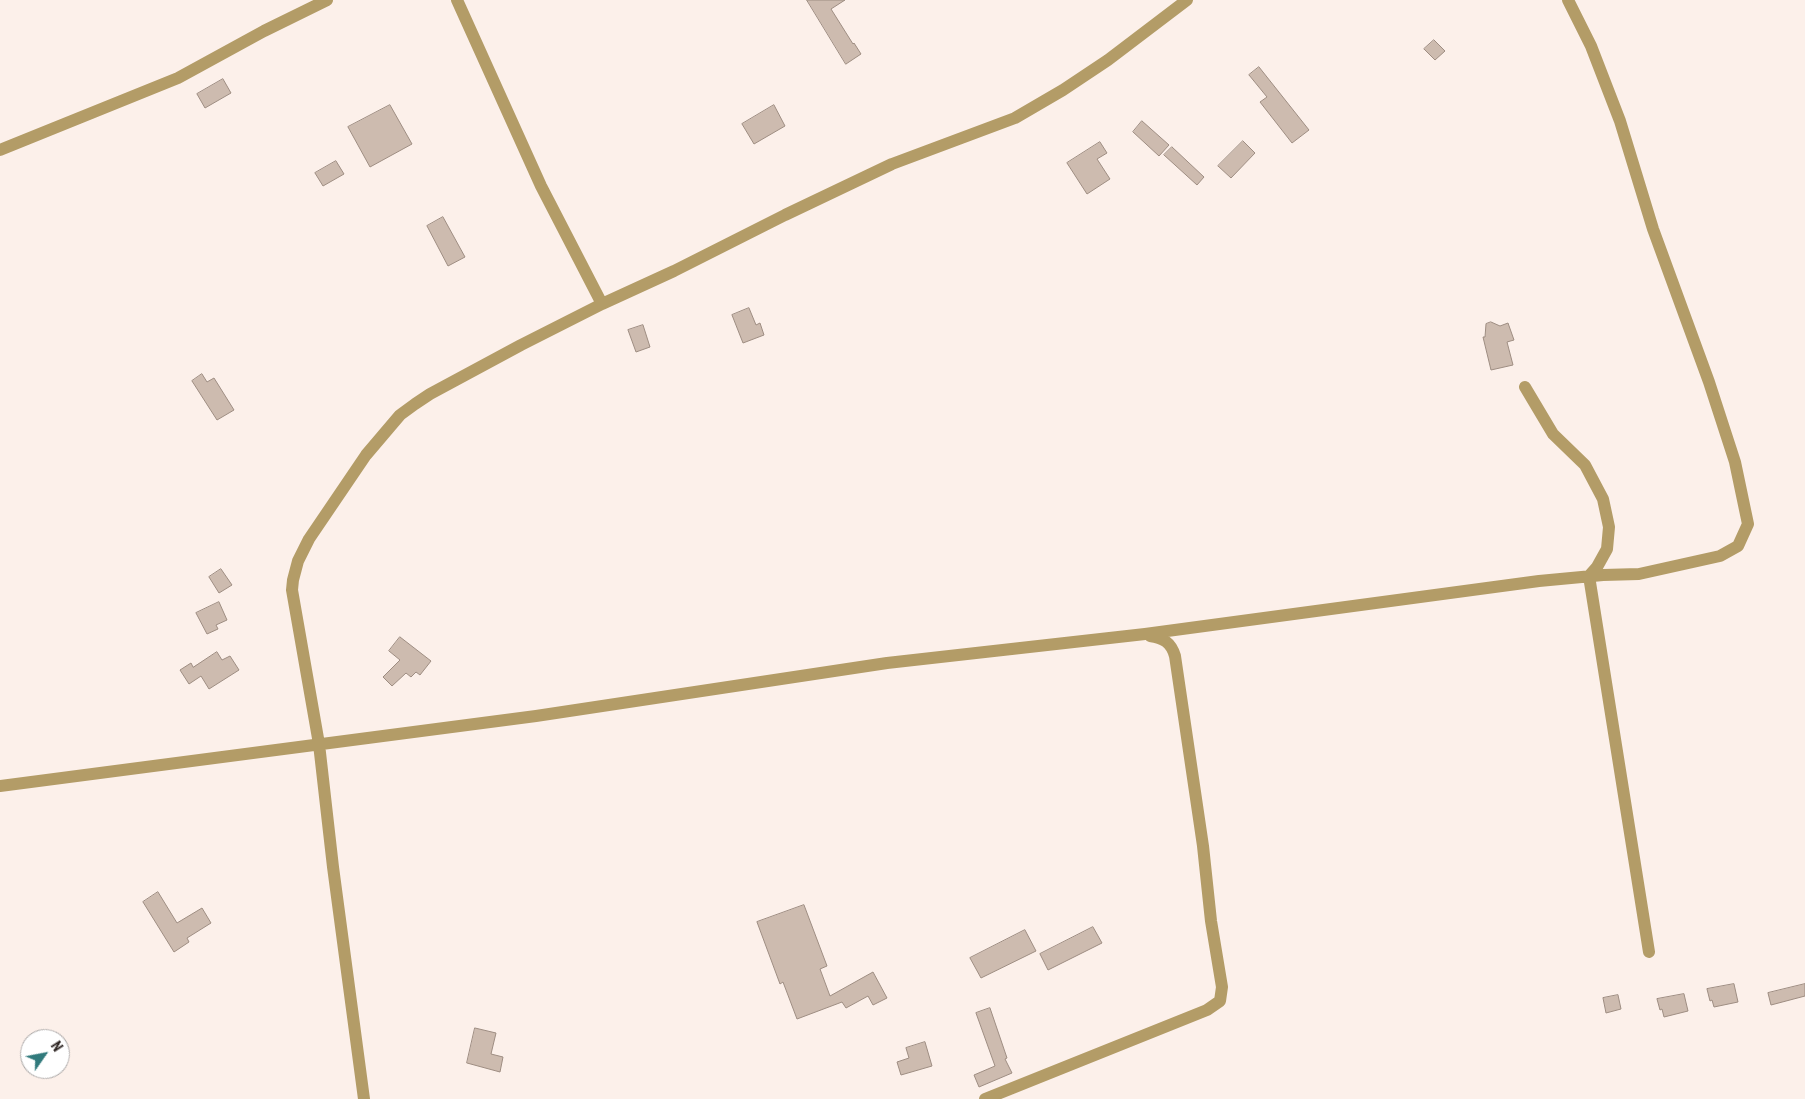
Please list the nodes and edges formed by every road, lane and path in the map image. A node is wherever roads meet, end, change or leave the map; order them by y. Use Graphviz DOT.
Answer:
graph roads {
  1 [pos="327,0"];
  2 [pos="457,0"];
  3 [pos="1187,0"];
  4 [pos="1568,0"];
  5 [pos="0,150"];
  6 [pos="602,304"];
  7 [pos="1525,386"];
  8 [pos="1588,576"];
  9 [pos="1145,634"];
  10 [pos="319,744"];
  11 [pos="0,786"];
  12 [pos="1649,952"];
  13 [pos="364,1099"];
  14 [pos="985,1099"];
  1 -- 5 [label="street"];
  2 -- 6 [label="street"];
  3 -- 6 [label="street"];
  4 -- 8 [label="street"];
  6 -- 10 [label="street"];
  7 -- 8 [label="street"];
  8 -- 9 [label="street"];
  8 -- 12 [label="street"];
  9 -- 10 [label="street"];
  9 -- 14 [label="street"];
  10 -- 11 [label="street"];
  10 -- 13 [label="street"];
}
